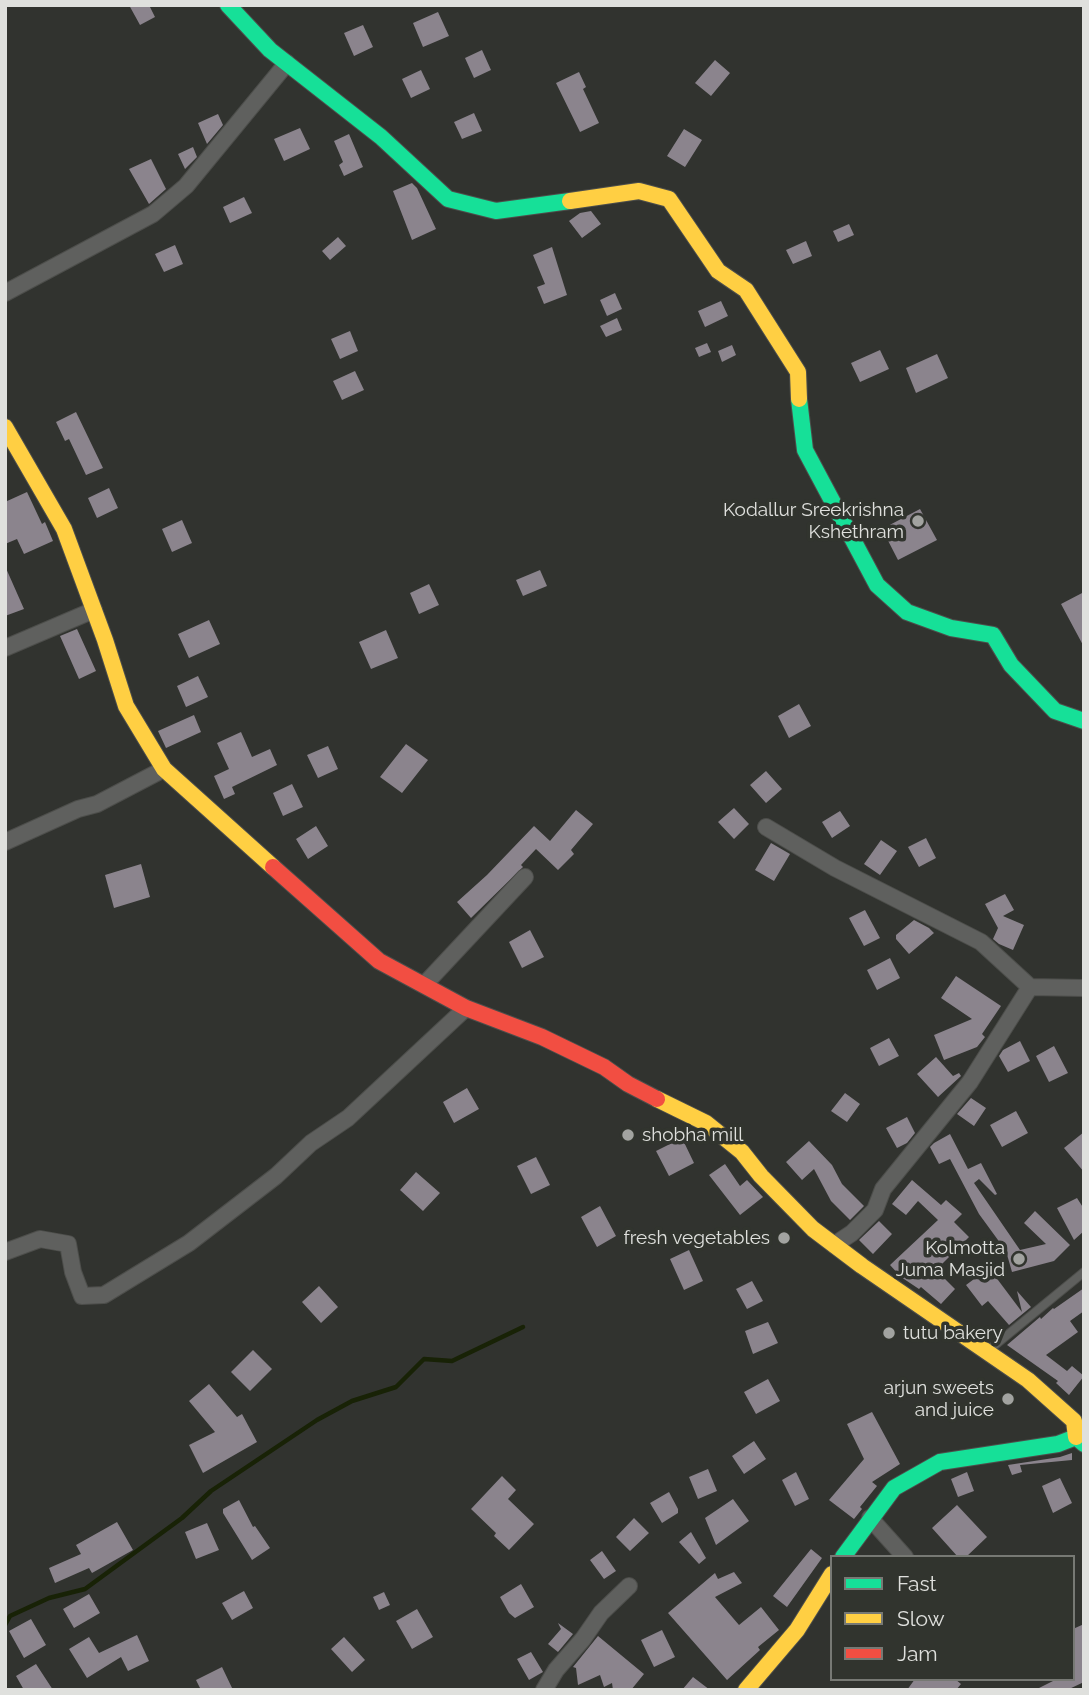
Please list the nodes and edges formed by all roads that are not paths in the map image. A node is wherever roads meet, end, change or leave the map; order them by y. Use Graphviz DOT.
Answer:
graph roads {
  1 [pos="228,5"];
  2 [pos="287,64"];
  3 [pos="5,293"];
  4 [pos="7,436"];
  5 [pos="94,610"];
  6 [pos="5,648"];
  7 [pos="1084,721"];
  8 [pos="164,769"];
  9 [pos="766,827"];
  10 [pos="5,842"];
  11 [pos="525,877"];
  12 [pos="424,985"];
  13 [pos="1030,986"];
  14 [pos="1084,988"];
  15 [pos="466,1008"];
  16 [pos="834,1245"];
  17 [pos="5,1252"];
  18 [pos="1084,1272"];
  19 [pos="987,1352"];
  20 [pos="1081,1437"];
  21 [pos="870,1518"];
  22 [pos="844,1555"];
  23 [pos="903,1555"];
  24 [pos="830,1577"];
  25 [pos="629,1586"];
  26 [pos="544,1690"];
  27 [pos="746,1690"];
  1 -- 2 [label="main road"];
  2 -- 3 [label="street"];
  2 -- 7 [label="main road"];
  4 -- 5 [label="main road"];
  5 -- 6 [label="street"];
  5 -- 8 [label="main road"];
  8 -- 10 [label="street"];
  8 -- 12 [label="main road"];
  9 -- 13 [label="street"];
  11 -- 12 [label="street"];
  12 -- 15 [label="main road"];
  13 -- 14 [label="street"];
  13 -- 16 [label="street"];
  15 -- 16 [label="main road"];
  15 -- 17 [label="street"];
  16 -- 19 [label="main road"];
  18 -- 19 [label="lane"];
  19 -- 20 [label="main road"];
  20 -- 21 [label="main road"];
  21 -- 22 [label="main road"];
  21 -- 23 [label="street"];
  24 -- 27 [label="main road"];
  25 -- 26 [label="street"];
}
